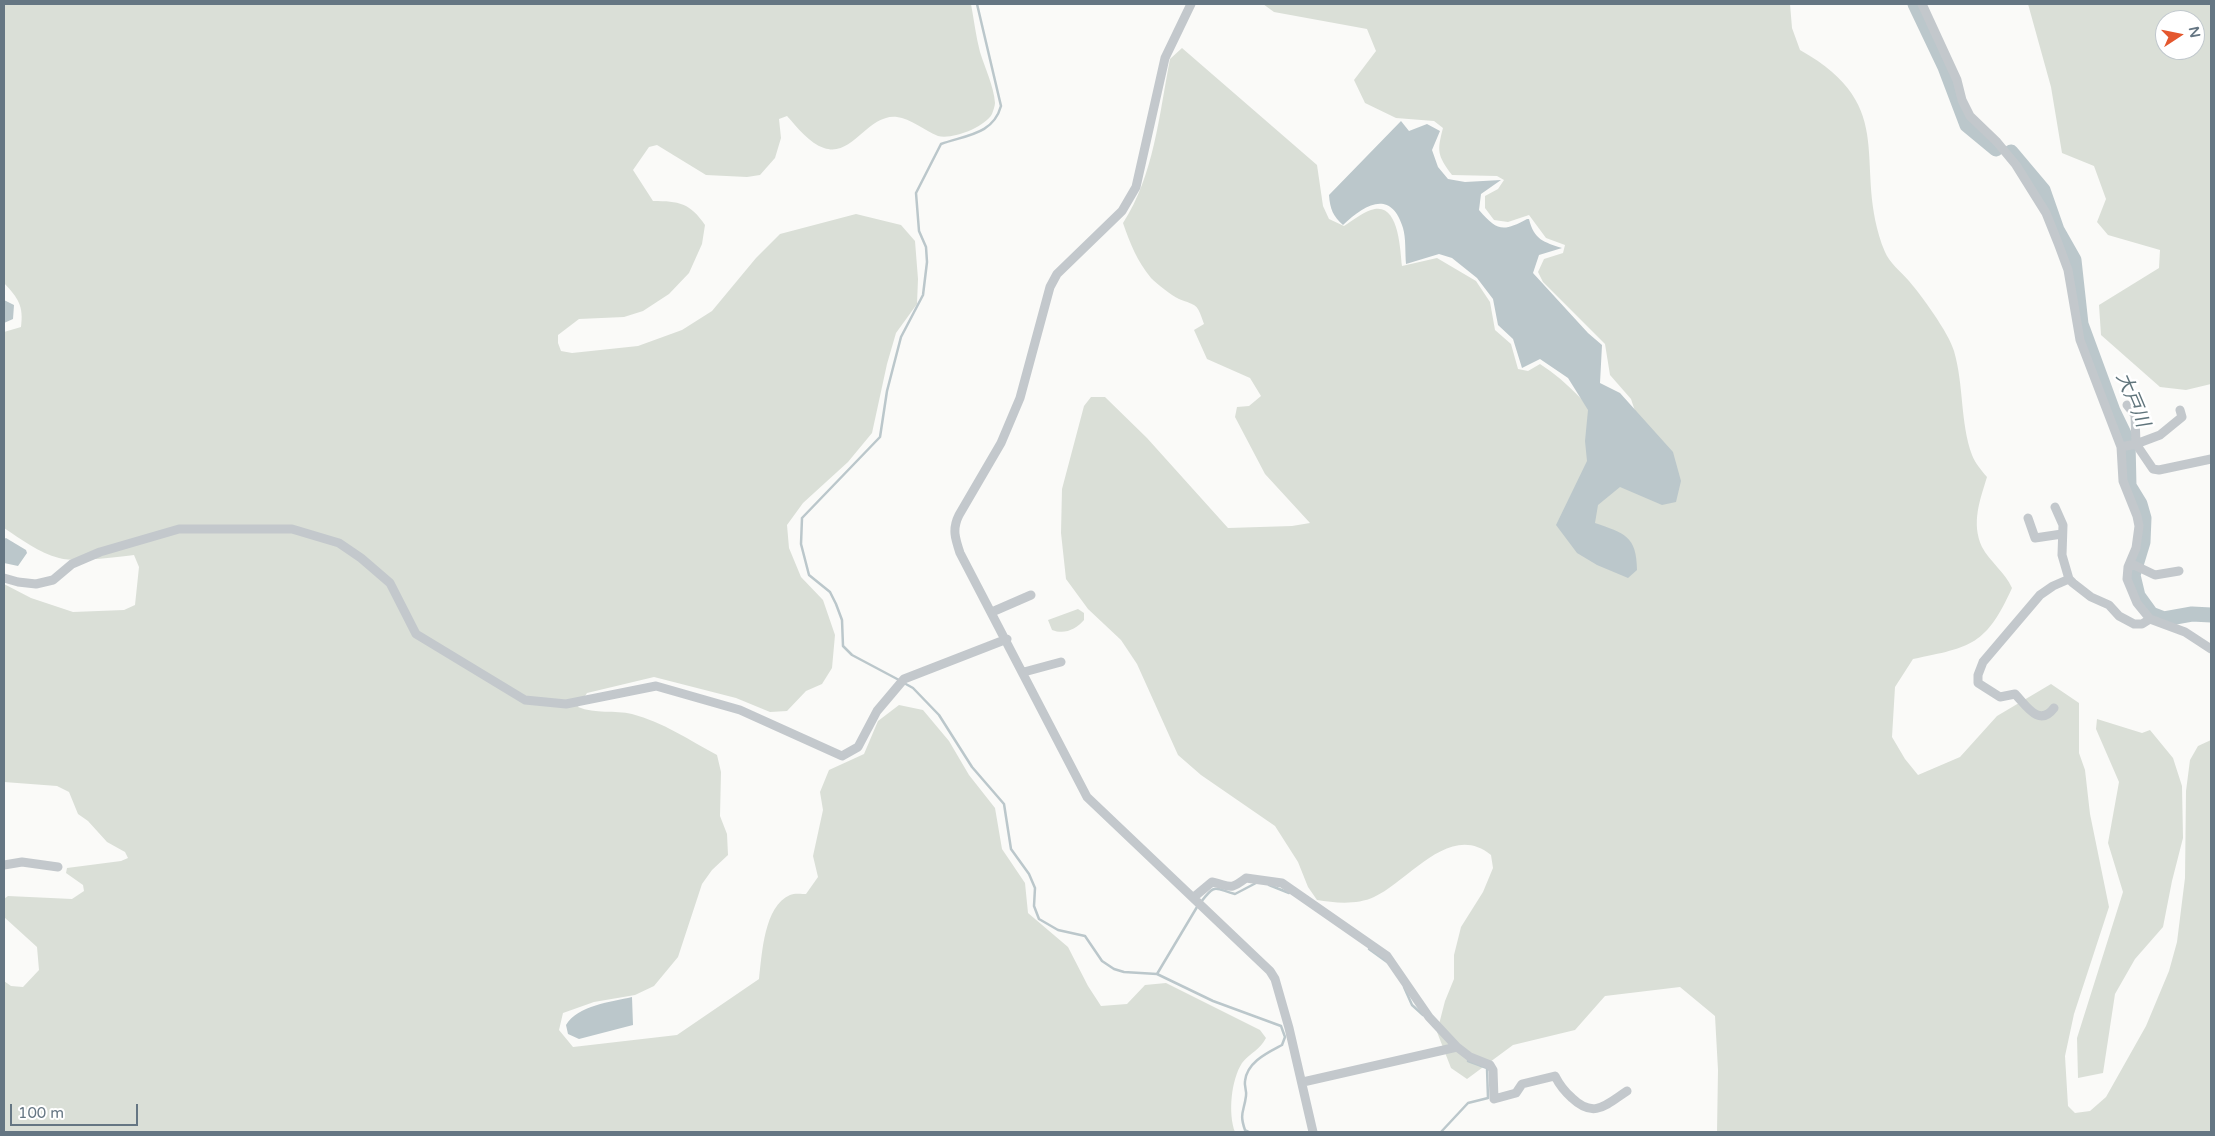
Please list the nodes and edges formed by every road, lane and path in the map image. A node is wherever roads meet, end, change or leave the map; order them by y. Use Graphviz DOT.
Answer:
graph roads {
  1 [pos="1190,4"];
  2 [pos="1922,4"];
  3 [pos="2127,405"];
  4 [pos="2180,410"];
  5 [pos="2129,445"];
  6 [pos="2211,459"];
  7 [pos="2055,506"];
  8 [pos="2028,518"];
  9 [pos="2062,534"];
  10 [pos="2133,566"];
  11 [pos="2179,570"];
  12 [pos="4,578"];
  13 [pos="2070,579"];
  14 [pos="1031,595"];
  15 [pos="992,612"];
  16 [pos="2150,619"];
  17 [pos="1007,639"];
  18 [pos="2211,649"];
  19 [pos="1061,662"];
  20 [pos="1024,672"];
  21 [pos="2054,708"];
  22 [pos="4,865"];
  23 [pos="58,867"];
  24 [pos="1194,897"];
  25 [pos="1457,1047"];
  26 [pos="1302,1082"];
  27 [pos="1627,1091"];
  28 [pos="1313,1132"];
  1 -- 15 [label="street"];
  2 -- 5 [label="street"];
  3 -- 5 [label="street"];
  4 -- 5 [label="street"];
  5 -- 6 [label="street"];
  5 -- 10 [label="street"];
  7 -- 9 [label="street"];
  8 -- 9 [label="street"];
  9 -- 13 [label="street"];
  10 -- 11 [label="street"];
  10 -- 16 [label="street"];
  12 -- 17 [label="street"];
  13 -- 16 [label="street"];
  13 -- 21 [label="street"];
  14 -- 15 [label="street"];
  15 -- 17 [label="street"];
  16 -- 18 [label="street"];
  17 -- 20 [label="street"];
  19 -- 20 [label="street"];
  20 -- 24 [label="street"];
  22 -- 23 [label="street"];
  24 -- 25 [label="street"];
  24 -- 26 [label="street"];
  25 -- 26 [label="street"];
  25 -- 27 [label="street"];
  26 -- 28 [label="street"];
}
